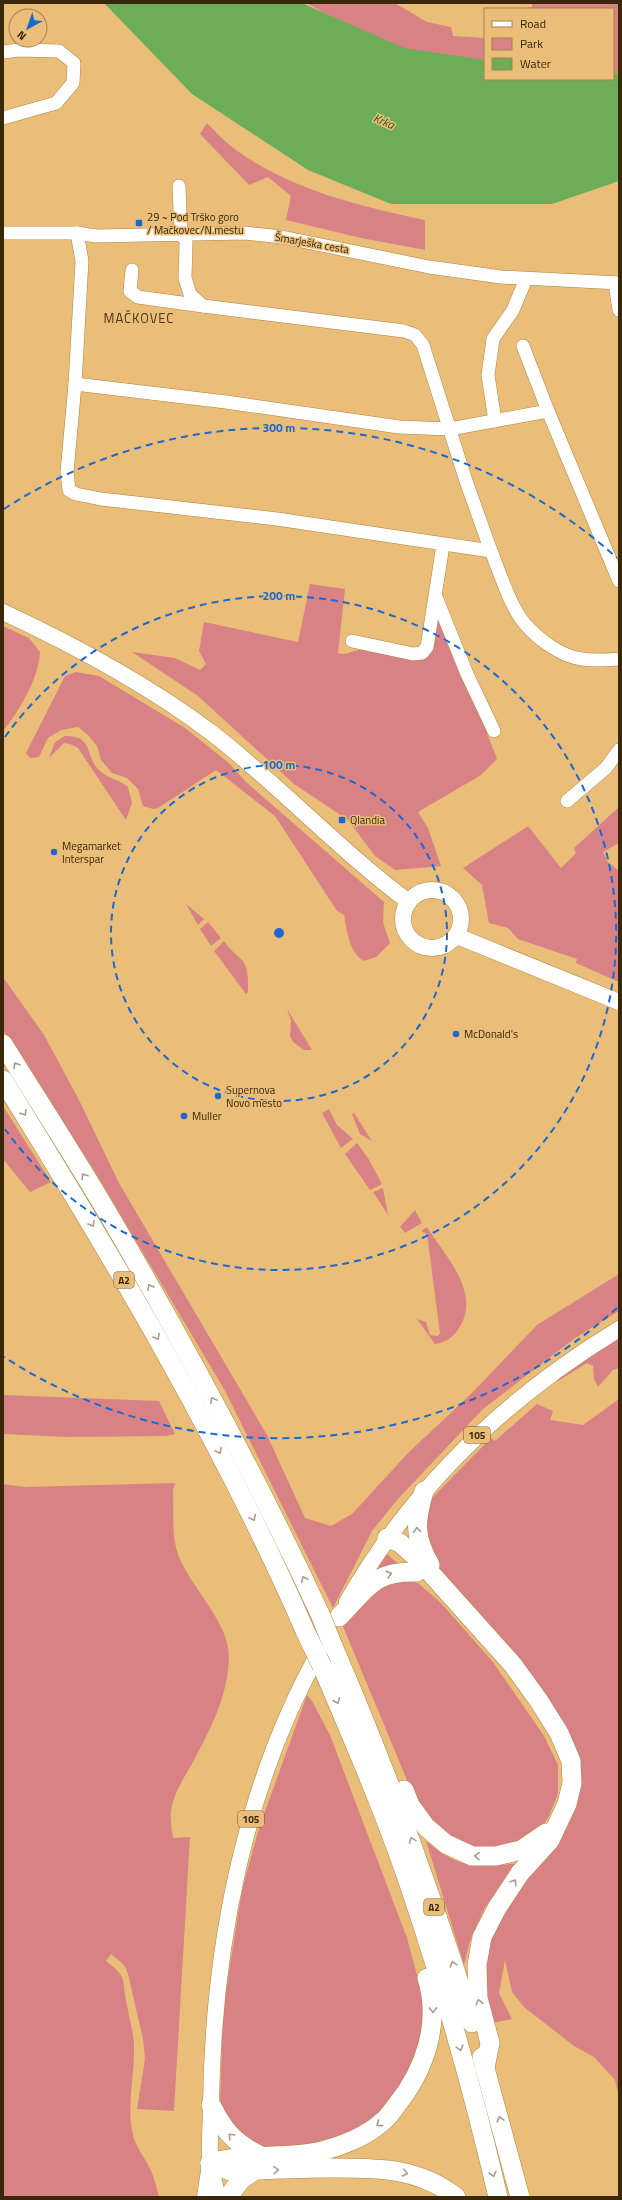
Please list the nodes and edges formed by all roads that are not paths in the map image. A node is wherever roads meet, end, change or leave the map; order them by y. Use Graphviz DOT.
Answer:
graph roads {
  1 [pos="3,52"];
  2 [pos="3,118"];
  3 [pos="179,186"];
  4 [pos="3,233"];
  5 [pos="77,233"];
  6 [pos="184,240"];
  7 [pos="132,270"];
  8 [pos="526,279"];
  9 [pos="617,283"];
  10 [pos="203,306"];
  11 [pos="619,310"];
  12 [pos="523,346"];
  13 [pos="75,384"];
  14 [pos="548,411"];
  15 [pos="495,421"];
  16 [pos="450,429"];
  17 [pos="443,545"];
  18 [pos="491,551"];
  19 [pos="619,581"];
  20 [pos="436,597"];
  21 [pos="3,612"];
  22 [pos="352,641"];
  23 [pos="619,658"];
  24 [pos="494,731"];
  25 [pos="619,750"];
  26 [pos="567,801"];
  27 [pos="409,902"];
  28 [pos="457,936"];
  29 [pos="619,1002"];
  30 [pos="3,1044"];
  31 [pos="3,1080"];
  32 [pos="619,1329"];
  33 [pos="424,1492"];
  34 [pos="387,1538"];
  35 [pos="417,1572"];
  36 [pos="441,1584"];
  37 [pos="339,1617"];
  38 [pos="377,1748"];
  39 [pos="559,1818"];
  40 [pos="416,1904"];
  41 [pos="485,2068"];
  42 [pos="211,2105"];
  43 [pos="210,2163"];
  44 [pos="258,2163"];
  45 [pos="205,2197"];
  46 [pos="217,2197"];
  47 [pos="228,2197"];
  48 [pos="456,2197"];
  49 [pos="498,2197"];
  50 [pos="520,2197"];
  1 -- 2 [label="street"];
  3 -- 6 [label="street"];
  4 -- 5 [label="street, Šmarješka cesta"];
  5 -- 6 [label="street, Šmarješka cesta"];
  5 -- 13 [label="street"];
  6 -- 8 [label="street, Šmarješka cesta"];
  6 -- 10 [label="street"];
  7 -- 10 [label="street"];
  8 -- 9 [label="street, Šmarješka cesta"];
  8 -- 15 [label="street"];
  9 -- 11 [label="street"];
  10 -- 16 [label="street"];
  12 -- 14 [label="street"];
  13 -- 16 [label="street"];
  13 -- 17 [label="street"];
  14 -- 15 [label="street"];
  14 -- 19 [label="street"];
  15 -- 16 [label="street"];
  16 -- 18 [label="street"];
  17 -- 18 [label="street"];
  17 -- 20 [label="street"];
  18 -- 23 [label="street"];
  20 -- 22 [label="street"];
  20 -- 24 [label="street"];
  21 -- 27 [label="main road"];
  25 -- 26 [label="street"];
  27 -- 28 [label="main road"];
  27 -- 28 [label="main road"];
  28 -- 29 [label="main road"];
  38 -- 30 [label="highway, A2, one-way, bridge"];
  31 -- 40 [label="highway, A2, one-way, bridge"];
  32 -- 33 [label="main road, 105"];
  33 -- 34 [label="main road, 105"];
  36 -- 33 [label="highway, one-way"];
  34 -- 35 [label="highway"];
  34 -- 36 [label="highway"];
  34 -- 37 [label="main road, 105"];
  35 -- 36 [label="highway"];
  37 -- 35 [label="highway, one-way"];
  36 -- 39 [label="highway"];
  37 -- 42 [label="main road, 105"];
  39 -- 38 [label="highway, one-way"];
  41 -- 38 [label="highway, A2, one-way"];
  41 -- 39 [label="highway, one-way"];
  40 -- 44 [label="highway, one-way"];
  40 -- 49 [label="highway, A2, one-way"];
  50 -- 41 [label="highway, A2, one-way"];
  42 -- 43 [label="main road, 105"];
  44 -- 42 [label="highway, one-way"];
  43 -- 44 [label="highway"];
  43 -- 45 [label="main road"];
  43 -- 46 [label="main road"];
  44 -- 47 [label="highway"];
  44 -- 48 [label="highway, one-way"];
}
